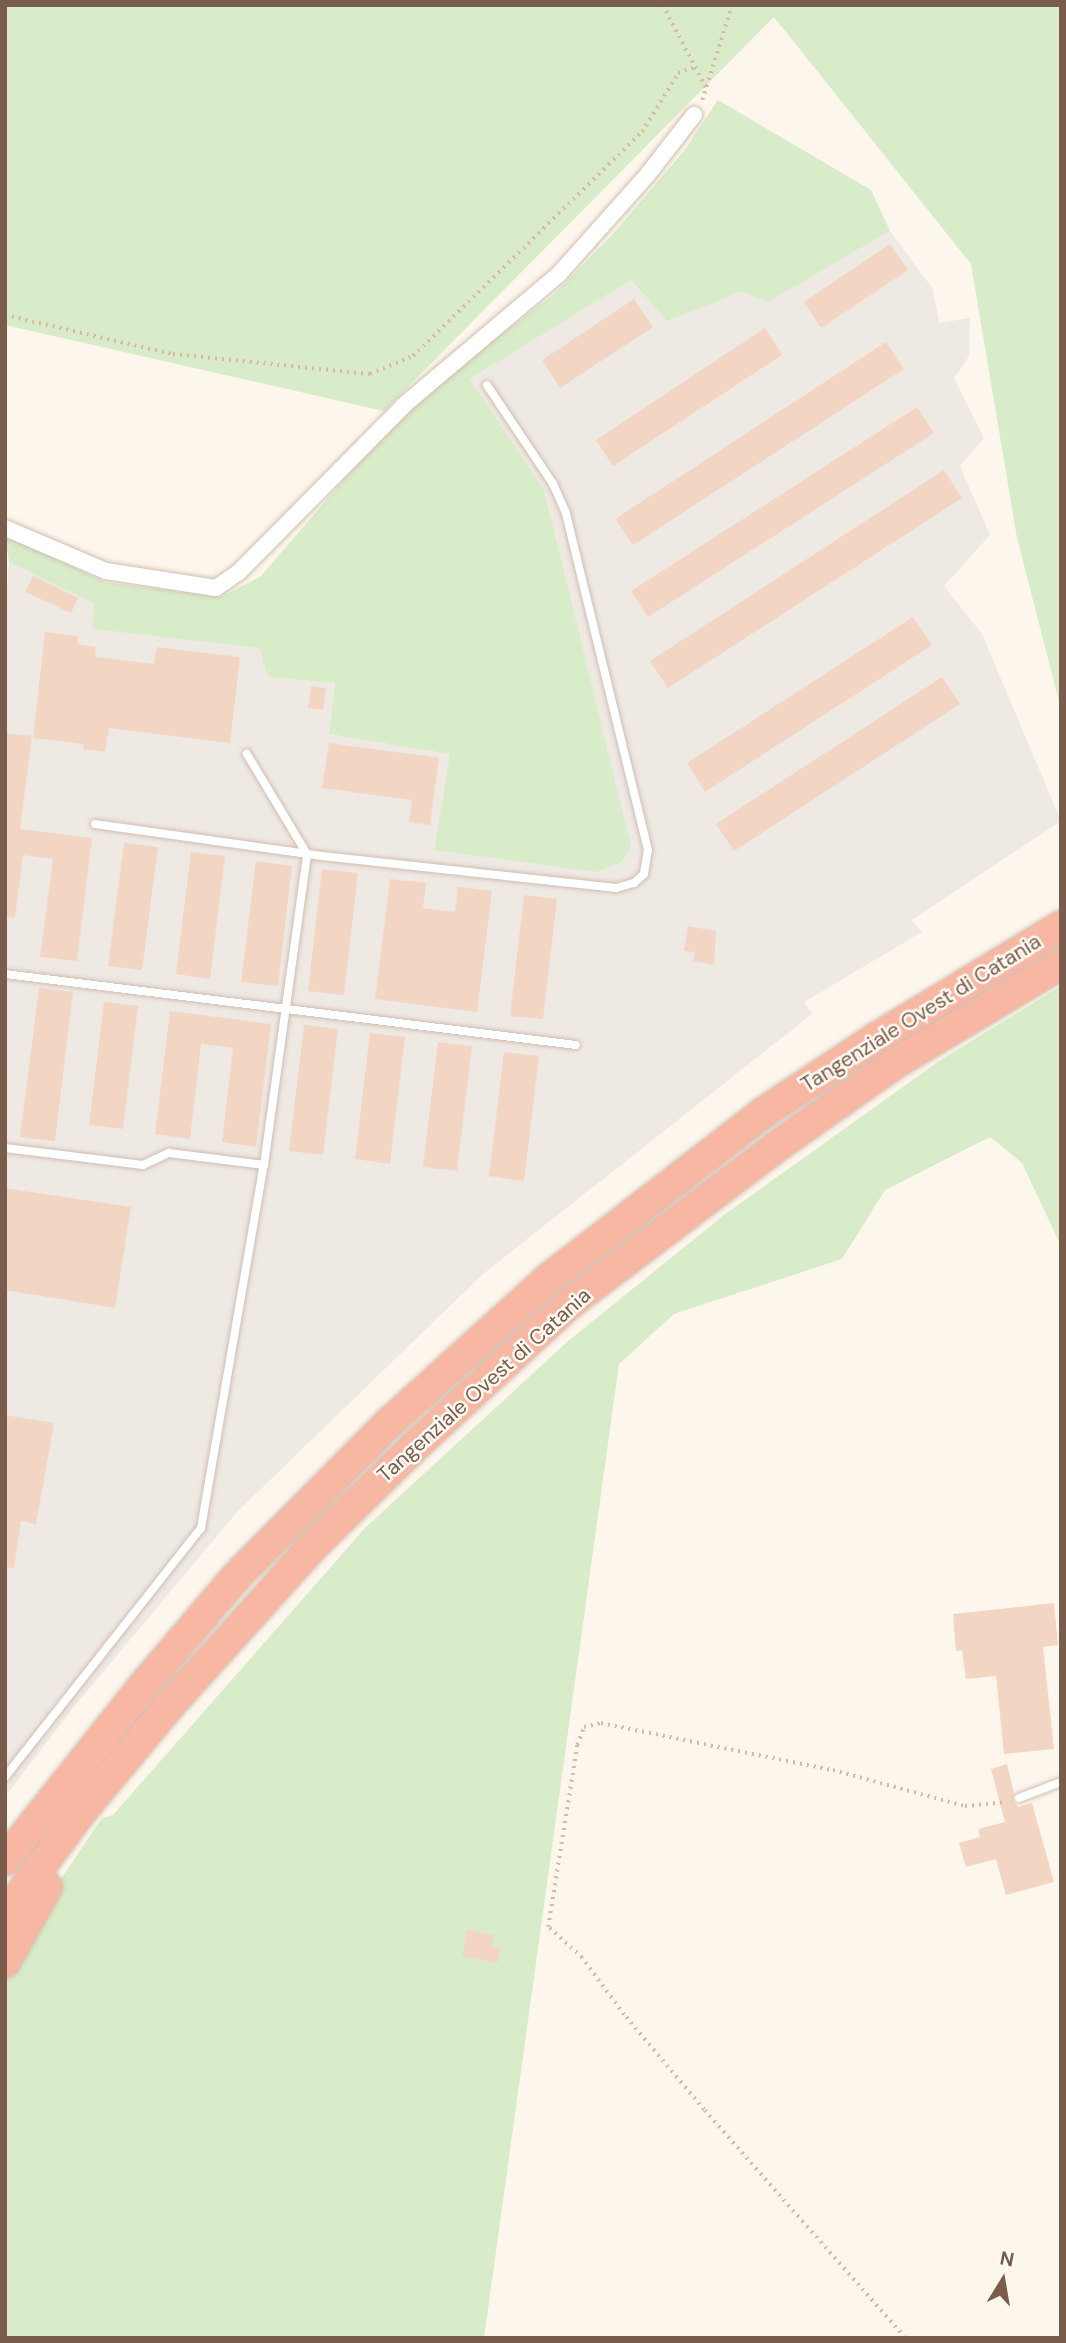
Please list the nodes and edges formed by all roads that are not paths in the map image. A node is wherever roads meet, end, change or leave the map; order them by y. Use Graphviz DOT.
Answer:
graph roads {
  1 [pos="694,115"];
  2 [pos="487,385"];
  3 [pos="5,528"];
  4 [pos="247,754"];
  5 [pos="96,824"];
  6 [pos="307,854"];
  7 [pos="1061,926"];
  8 [pos="1061,964"];
  9 [pos="5,974"];
  10 [pos="286,1008"];
  11 [pos="576,1045"];
  12 [pos="5,1148"];
  13 [pos="264,1165"];
  14 [pos="291,1570"];
  15 [pos="145,1684"];
  16 [pos="5,1777"];
  17 [pos="1061,1782"];
  18 [pos="1019,1798"];
  19 [pos="5,1835"];
  20 [pos="5,1860"];
  21 [pos="5,1915"];
  22 [pos="5,1962"];
  1 -- 3 [label="street"];
  2 -- 6 [label="lane"];
  4 -- 6 [label="lane"];
  5 -- 6 [label="lane"];
  6 -- 10 [label="lane"];
  7 -- 15 [label="highway, Tangenziale Ovest di Catania"];
  8 -- 14 [label="highway, Tangenziale Ovest di Catania"];
  9 -- 10 [label="lane"];
  10 -- 11 [label="lane"];
  10 -- 13 [label="lane"];
  12 -- 13 [label="lane"];
  13 -- 16 [label="lane"];
  14 -- 21 [label="highway, Tangenziale Ovest di Catania"];
  14 -- 22 [label="highway"];
  15 -- 19 [label="highway"];
  15 -- 20 [label="highway, Tangenziale Ovest di Catania"];
  17 -- 18 [label="lane"];
}
